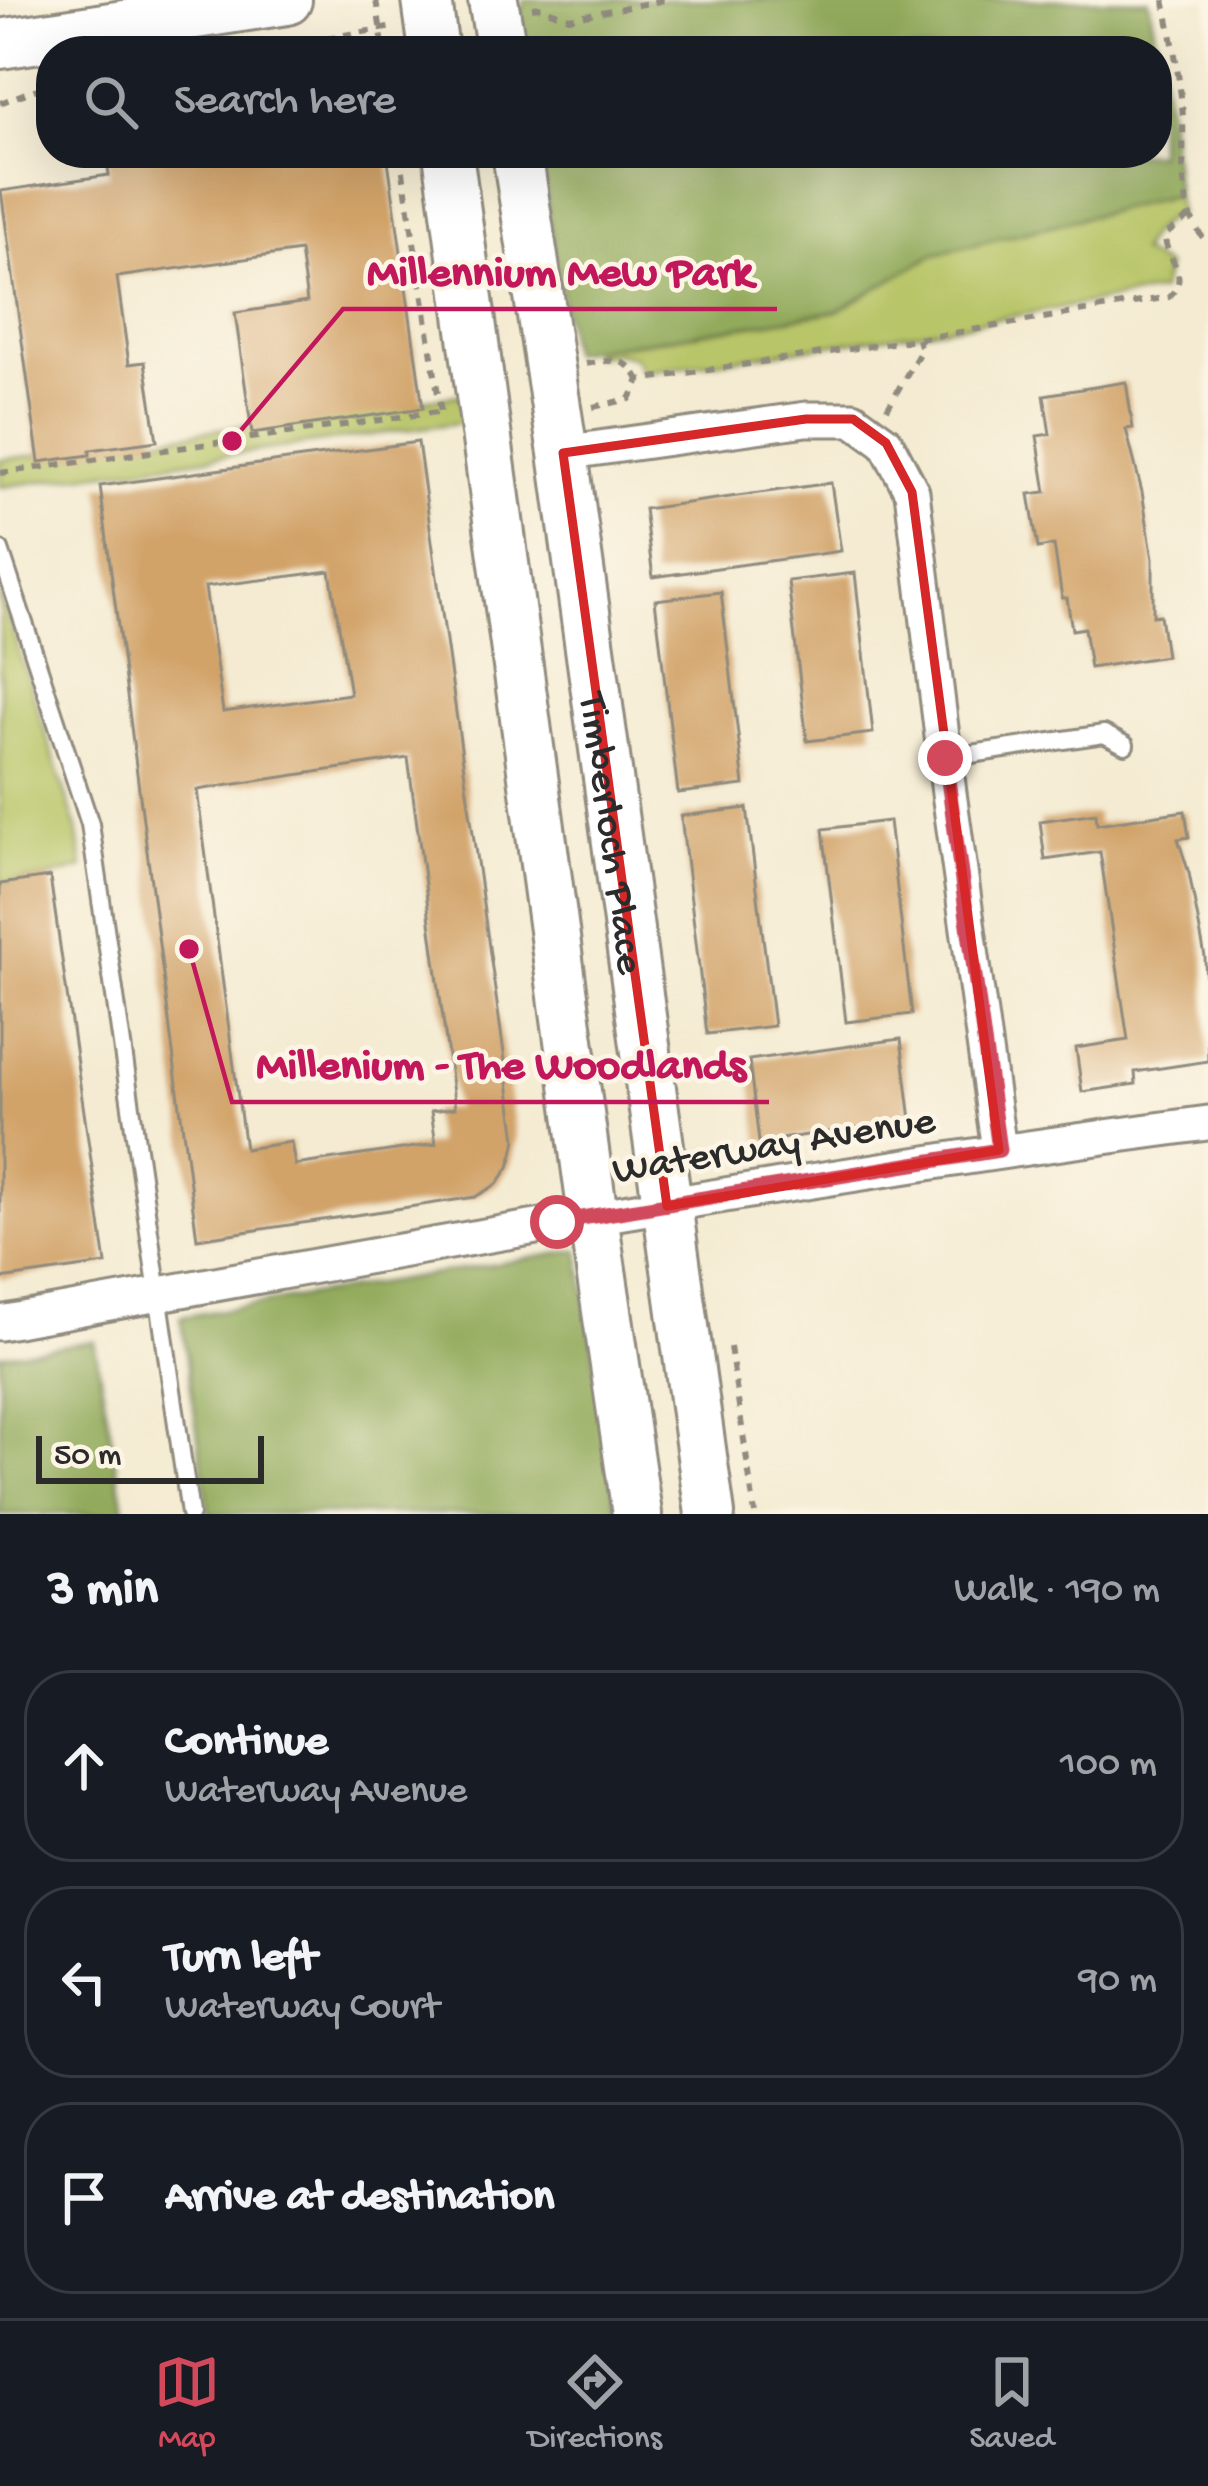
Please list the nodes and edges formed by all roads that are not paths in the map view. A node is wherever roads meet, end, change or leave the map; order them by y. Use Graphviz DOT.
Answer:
graph roads {
  1 [pos="287,0"];
  2 [pos="427,0"];
  3 [pos="516,4"];
  4 [pos="52,36"];
  5 [pos="432,36"];
  6 [pos="506,36"];
  7 [pos="36,38"];
  8 [pos="0,44"];
  9 [pos="450,168"];
  10 [pos="519,168"];
  11 [pos="560,433"];
  12 [pos="0,550"];
  13 [pos="1125,745"];
  14 [pos="945,758"];
  15 [pos="1208,1123"];
  16 [pos="999,1150"];
  17 [pos="667,1206"];
  18 [pos="593,1216"];
  19 [pos="160,1294"];
  20 [pos="0,1323"];
  21 [pos="190,1514"];
  22 [pos="637,1514"];
  23 [pos="710,1514"];
  1 -- 4 [label="street"];
  2 -- 5 [label="street"];
  3 -- 6 [label="street"];
  7 -- 8 [label="street"];
  9 -- 18 [label="street, Timberloch Place"];
  10 -- 11 [label="street, Timberloch Place"];
  11 -- 14 [label="street"];
  11 -- 17 [label="street, Timberloch Place"];
  12 -- 19 [label="lane"];
  13 -- 14 [label="lane"];
  14 -- 16 [label="street"];
  15 -- 16 [label="street, Waterway Avenue"];
  16 -- 17 [label="street, Waterway Avenue"];
  17 -- 18 [label="street, Waterway Avenue"];
  17 -- 23 [label="street, Timberloch Place"];
  18 -- 19 [label="street, Waterway Avenue"];
  18 -- 22 [label="street, Timberloch Place"];
  19 -- 20 [label="street, Waterway Avenue"];
  19 -- 21 [label="lane"];
}
